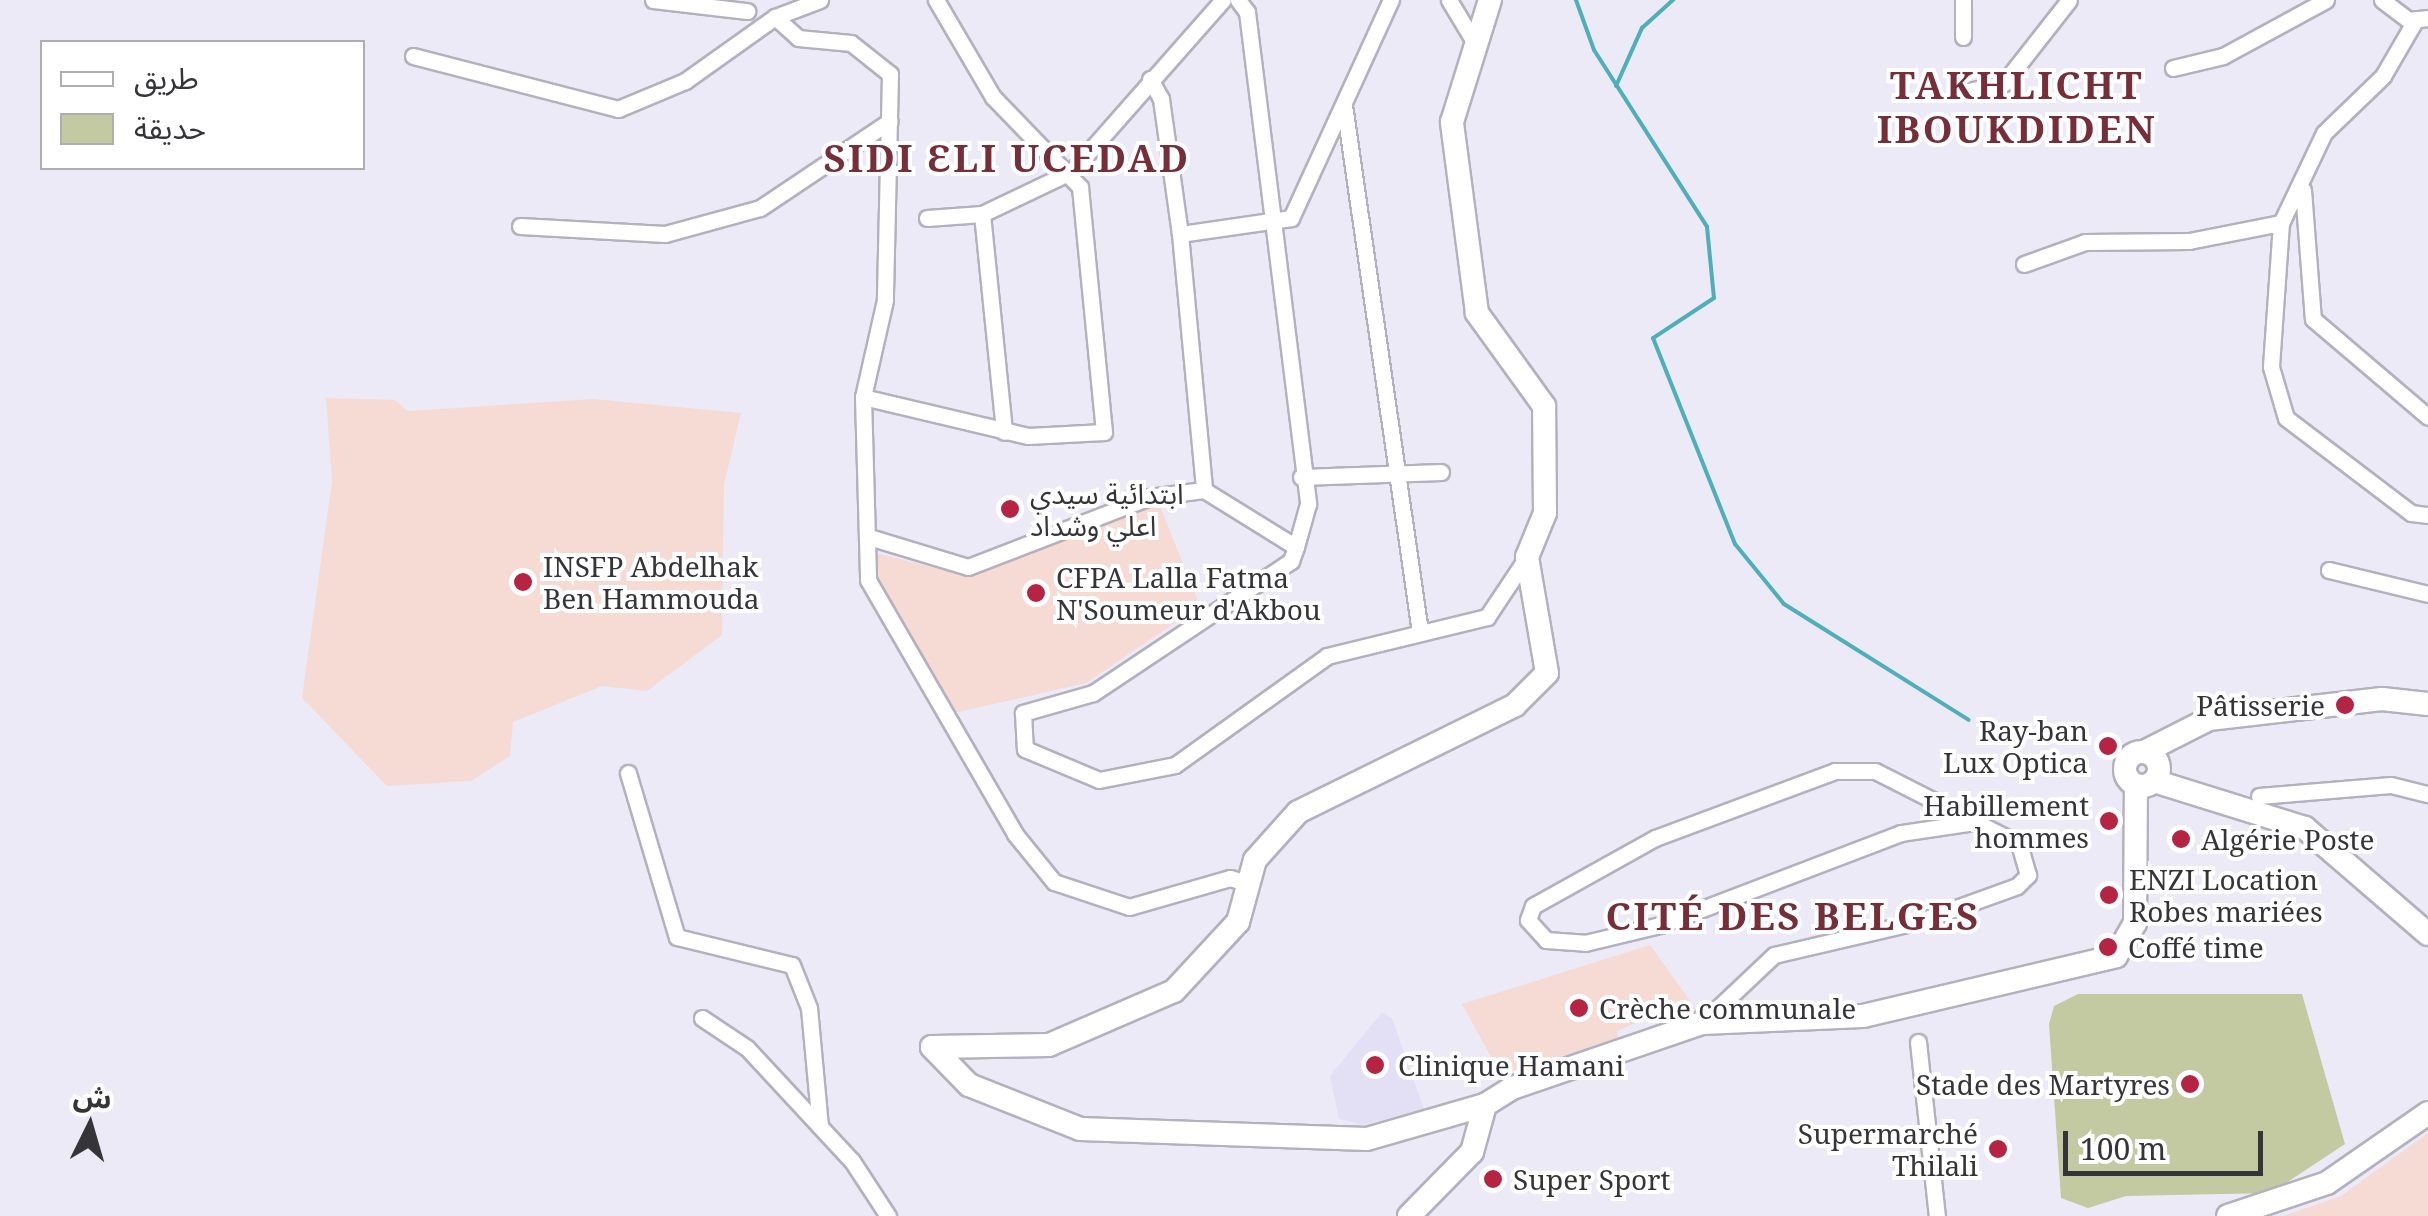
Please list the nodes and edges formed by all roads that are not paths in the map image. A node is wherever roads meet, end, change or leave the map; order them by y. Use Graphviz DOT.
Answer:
graph roads {
  1 [pos="653,0"];
  2 [pos="820,0"];
  3 [pos="936,0"];
  4 [pos="1224,0"];
  5 [pos="1238,0"];
  6 [pos="1391,0"];
  7 [pos="1449,0"];
  8 [pos="1490,0"];
  9 [pos="1963,0"];
  10 [pos="2069,0"];
  11 [pos="2326,0"];
  12 [pos="2382,0"];
  13 [pos="746,6"];
  14 [pos="774,17"];
  15 [pos="2422,19"];
  16 [pos="1963,37"];
  17 [pos="1476,46"];
  18 [pos="413,56"];
  19 [pos="2172,68"];
  20 [pos="1150,79"];
  21 [pos="1964,92"];
  22 [pos="1344,106"];
  23 [pos="890,121"];
  24 [pos="1072,171"];
  25 [pos="2303,190"];
  26 [pos="982,214"];
  27 [pos="927,218"];
  28 [pos="2281,223"];
  29 [pos="1276,224"];
  30 [pos="520,226"];
  31 [pos="1180,234"];
  32 [pos="2024,264"];
  33 [pos="863,396"];
  34 [pos="2428,418"];
  35 [pos="1004,432"];
  36 [pos="1394,468"];
  37 [pos="1440,472"];
  38 [pos="1302,477"];
  39 [pos="1204,490"];
  40 [pos="2428,515"];
  41 [pos="870,537"];
  42 [pos="1296,547"];
  43 [pos="1526,557"];
  44 [pos="2329,570"];
  45 [pos="2428,594"];
  46 [pos="1420,632"];
  47 [pos="2428,704"];
  48 [pos="628,772"];
  49 [pos="2150,779"];
  50 [pos="2428,794"];
  51 [pos="2259,796"];
  52 [pos="1975,822"];
  53 [pos="1246,882"];
  54 [pos="2428,914"];
  55 [pos="2428,934"];
  56 [pos="702,1018"];
  57 [pos="1702,1022"];
  58 [pos="1918,1042"];
  59 [pos="1485,1104"];
  60 [pos="2428,1113"];
  61 [pos="820,1126"];
  62 [pos="888,1216"];
  63 [pos="1408,1216"];
  64 [pos="1936,1216"];
  65 [pos="2228,1216"];
  1 -- 13 [label="street"];
  2 -- 14 [label="street"];
  3 -- 24 [label="street"];
  4 -- 20 [label="street"];
  5 -- 29 [label="street"];
  6 -- 22 [label="street"];
  7 -- 17 [label="street"];
  8 -- 17 [label="street"];
  9 -- 16 [label="street"];
  10 -- 21 [label="street"];
  11 -- 19 [label="street"];
  12 -- 15 [label="street"];
  13 -- 14 [label="street"];
  14 -- 18 [label="street"];
  14 -- 23 [label="street"];
  15 -- 25 [label="street"];
  17 -- 43 [label="street"];
  20 -- 24 [label="street"];
  20 -- 31 [label="street"];
  22 -- 29 [label="street"];
  22 -- 36 [label="street"];
  23 -- 30 [label="street"];
  23 -- 33 [label="street"];
  24 -- 26 [label="street"];
  24 -- 35 [label="street"];
  25 -- 28 [label="street"];
  25 -- 34 [label="street"];
  26 -- 27 [label="street"];
  26 -- 35 [label="street"];
  28 -- 32 [label="street"];
  28 -- 40 [label="street"];
  29 -- 31 [label="street"];
  29 -- 38 [label="street"];
  31 -- 39 [label="street"];
  33 -- 35 [label="street"];
  33 -- 41 [label="street"];
  36 -- 37 [label="street"];
  36 -- 38 [label="street"];
  36 -- 46 [label="street"];
  38 -- 42 [label="street"];
  39 -- 41 [label="street"];
  39 -- 42 [label="street"];
  41 -- 53 [label="street"];
  42 -- 46 [label="street"];
  43 -- 46 [label="street"];
  43 -- 53 [label="street"];
  44 -- 45 [label="street"];
  47 -- 49 [label="street"];
  48 -- 61 [label="street"];
  49 -- 51 [label="street"];
  49 -- 55 [label="street"];
  49 -- 57 [label="street"];
  50 -- 51 [label="street"];
  51 -- 54 [label="street"];
  52 -- 52 [label="street"];
  52 -- 57 [label="street"];
  53 -- 59 [label="street"];
  56 -- 61 [label="street"];
  57 -- 59 [label="street"];
  58 -- 64 [label="street"];
  59 -- 63 [label="street"];
  60 -- 65 [label="street"];
  61 -- 62 [label="street"];
}
